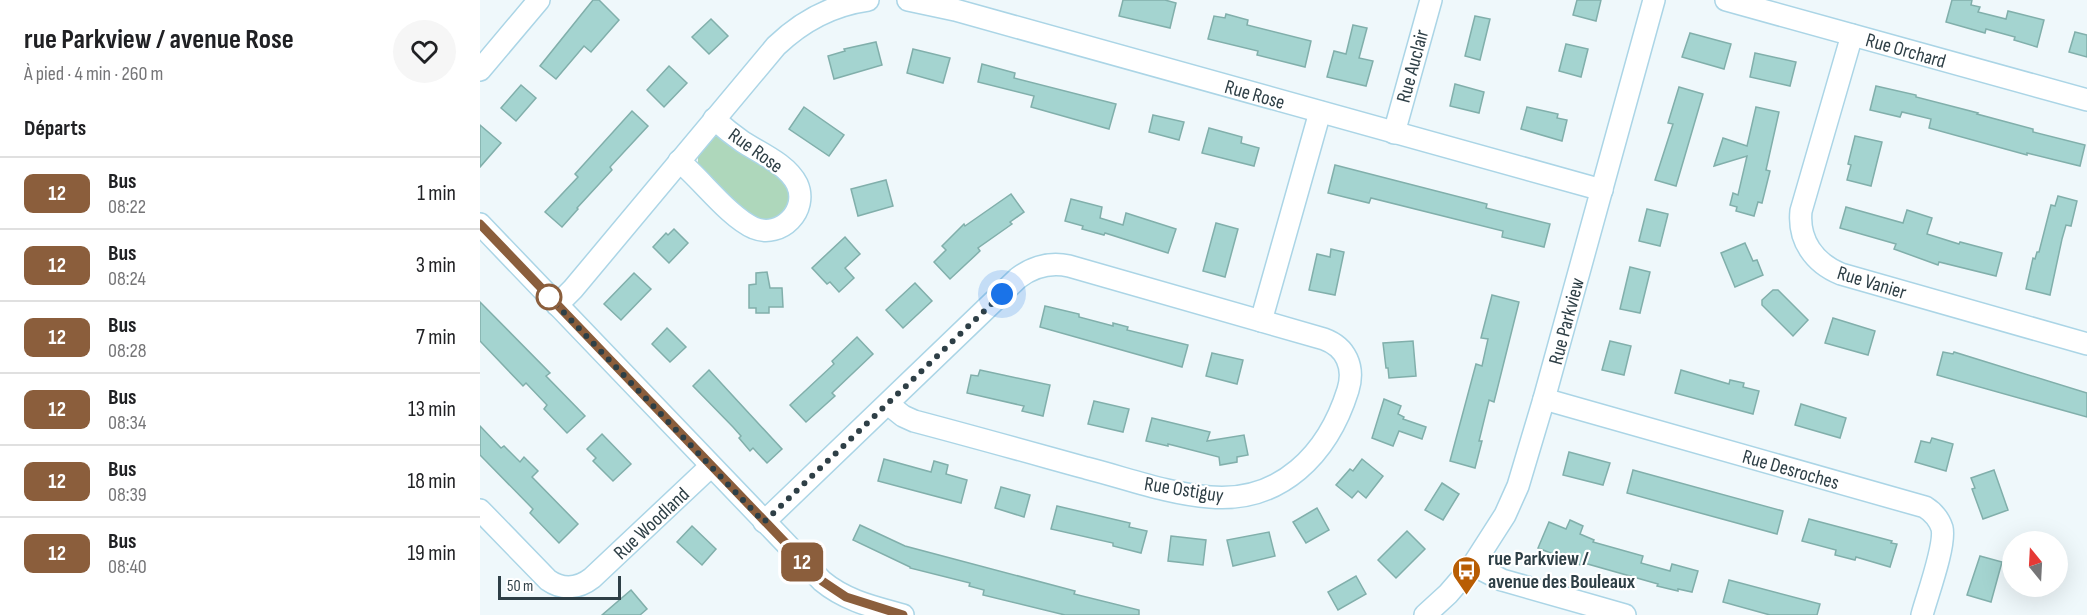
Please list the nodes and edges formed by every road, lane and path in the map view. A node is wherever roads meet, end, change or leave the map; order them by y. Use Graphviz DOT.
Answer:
graph roads {
  1 [pos="539,0"];
  2 [pos="868,0"];
  3 [pos="908,0"];
  4 [pos="1431,0"];
  5 [pos="1654,0"];
  6 [pos="1726,0"];
  7 [pos="1852,35"];
  8 [pos="480,70"];
  9 [pos="2087,100"];
  10 [pos="1320,112"];
  11 [pos="714,119"];
  12 [pos="1394,133"];
  13 [pos="679,161"];
  14 [pos="1602,190"];
  15 [pos="480,225"];
  16 [pos="557,305"];
  17 [pos="1261,321"];
  18 [pos="2086,340"];
  19 [pos="1544,399"];
  20 [pos="888,404"];
  21 [pos="711,466"];
  22 [pos="480,510"];
  23 [pos="764,522"];
  24 [pos="1473,565"];
  25 [pos="903,615"];
  26 [pos="1425,615"];
  27 [pos="1625,615"];
  28 [pos="1922,615"];
  1 -- 8 [label="street"];
  2 -- 11 [label="street, Rue Rose"];
  3 -- 10 [label="street, Rue Rose"];
  4 -- 12 [label="street, Rue Auclair"];
  5 -- 14 [label="street, Rue Parkview"];
  6 -- 7 [label="street, Rue Orchard"];
  7 -- 9 [label="street, Rue Orchard"];
  7 -- 18 [label="street, Rue Vanier"];
  10 -- 12 [label="street, Rue Rose"];
  10 -- 17 [label="street"];
  11 -- 13 [label="street, Rue Rose"];
  11 -- 13 [label="street, Rue Rose"];
  12 -- 14 [label="street, Rue Rose"];
  13 -- 16 [label="street, Rue Rose"];
  14 -- 19 [label="street, Rue Parkview"];
  15 -- 16 [label="street"];
  16 -- 21 [label="street"];
  17 -- 20 [label="street, Rue Ostiguy"];
  17 -- 20 [label="street, Rue Ostiguy"];
  19 -- 24 [label="street, Rue Parkview"];
  19 -- 28 [label="street, Rue Desroches"];
  20 -- 23 [label="street, Rue Ostiguy"];
  21 -- 22 [label="street, Rue Woodland"];
  21 -- 23 [label="street"];
  23 -- 25 [label="street"];
  24 -- 26 [label="street, Rue Parkview"];
  24 -- 27 [label="street"];
}
